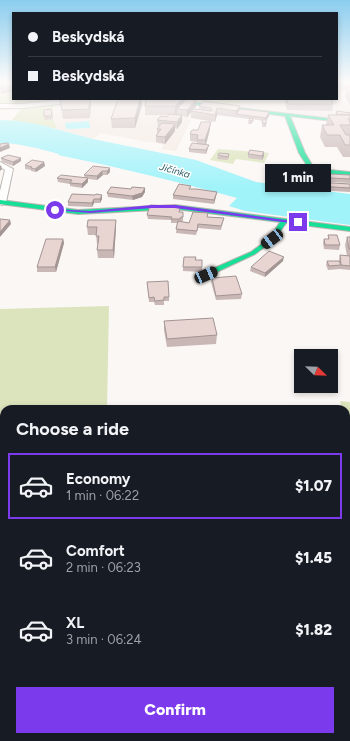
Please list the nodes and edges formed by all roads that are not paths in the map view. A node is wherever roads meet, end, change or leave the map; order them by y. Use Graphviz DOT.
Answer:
graph roads {
  1 [pos="288,118"];
  2 [pos="310,118"];
  3 [pos="350,122"];
  4 [pos="0,164"];
  5 [pos="350,174"];
  6 [pos="1,202"];
  7 [pos="284,220"];
  8 [pos="350,230"];
  9 [pos="206,275"];
  1 -- 5 [label="street"];
  2 -- 3 [label="street"];
  4 -- 6 [label="street"];
  6 -- 7 [label="street"];
  7 -- 8 [label="street"];
  7 -- 9 [label="street"];
}
